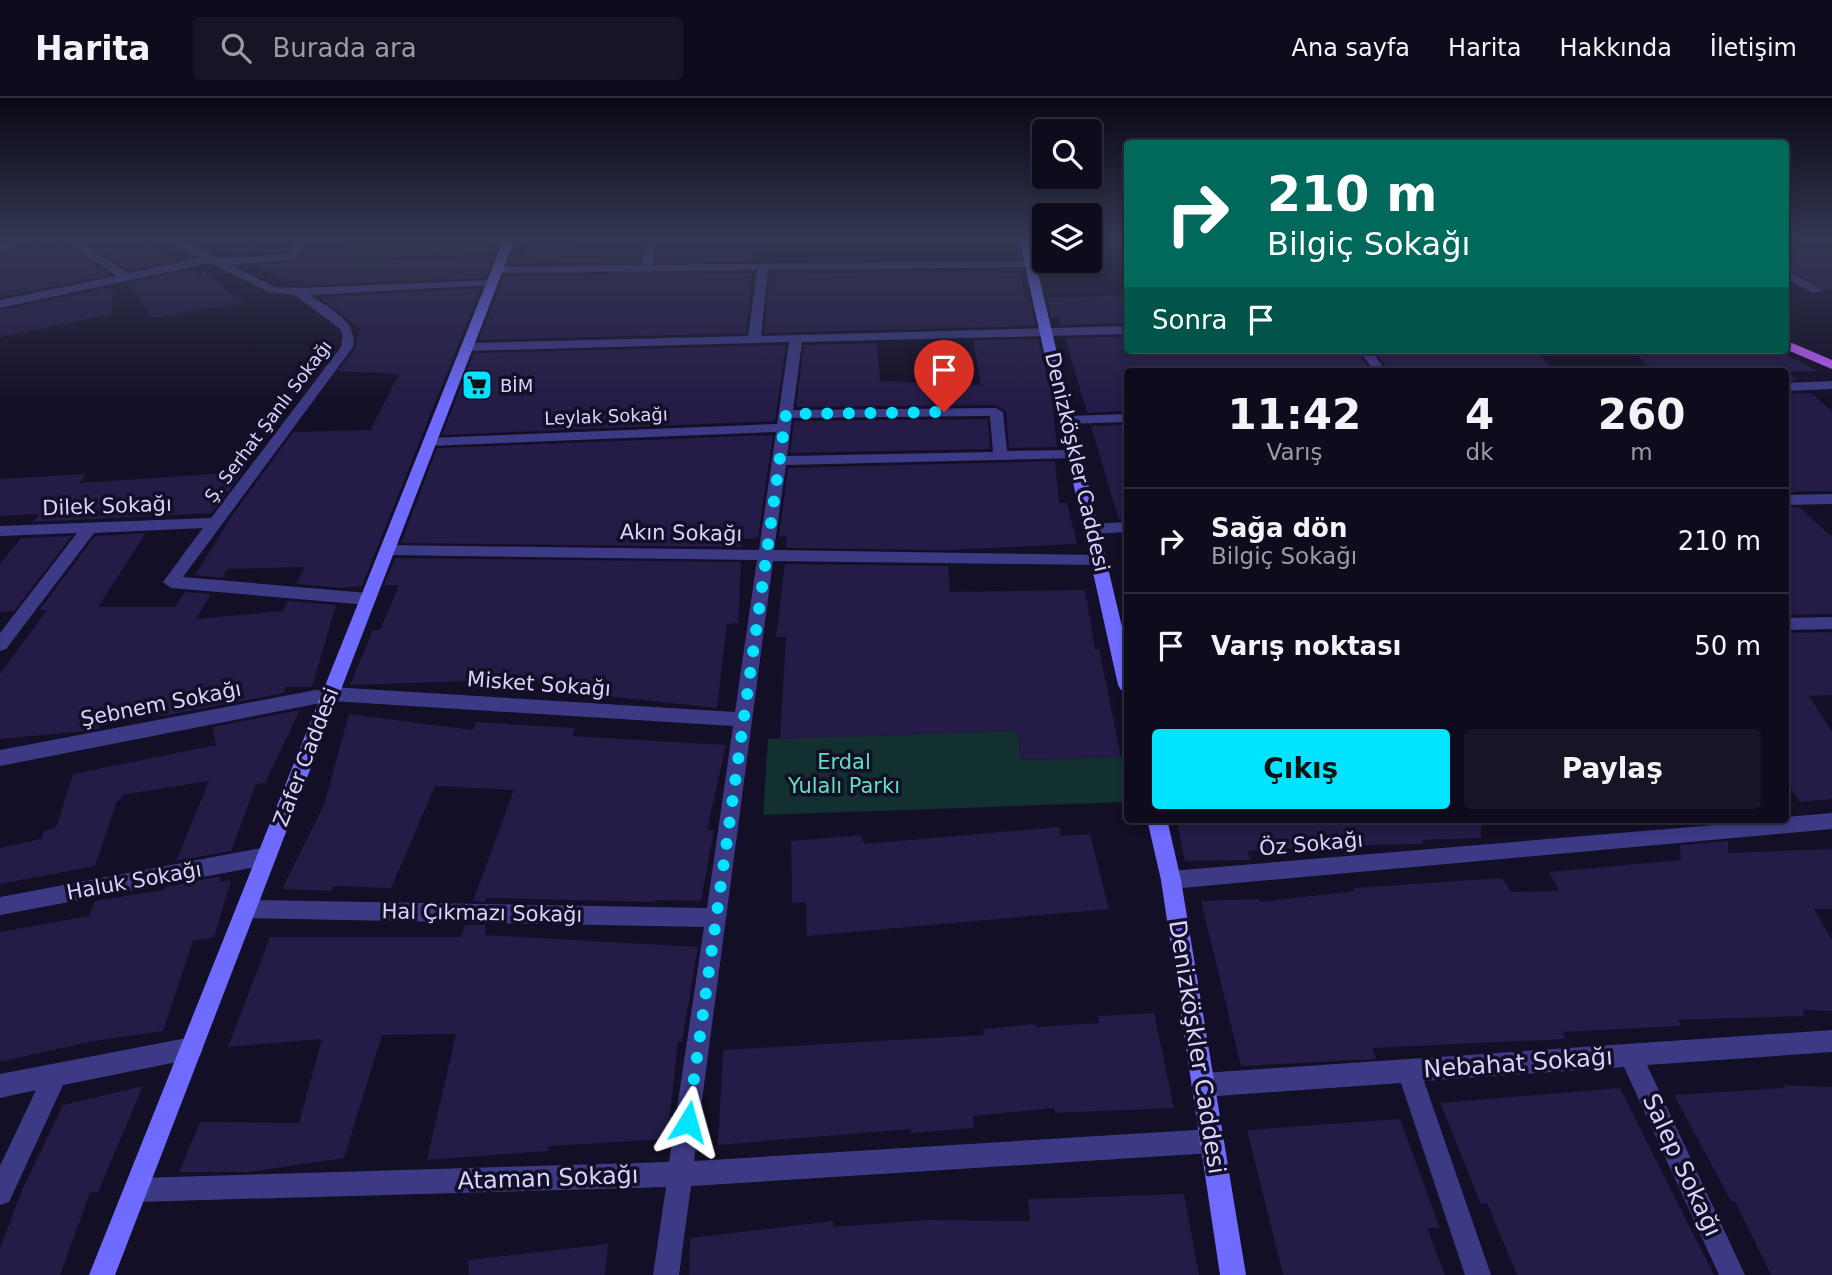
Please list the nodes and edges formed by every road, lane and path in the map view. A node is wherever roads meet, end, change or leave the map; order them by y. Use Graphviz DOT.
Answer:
graph roads {
  1 [pos="47,294"];
  2 [pos="301,294"];
  3 [pos="488,294"];
  4 [pos="760,294"];
  5 [pos="1038,294"];
  6 [pos="0,304"];
  7 [pos="1124,330"];
  8 [pos="1048,334"];
  9 [pos="796,339"];
  10 [pos="754,340"];
  11 [pos="468,346"];
  12 [pos="1789,346"];
  13 [pos="1832,365"];
  14 [pos="1832,385"];
  15 [pos="1789,387"];
  16 [pos="786,414"];
  17 [pos="1124,418"];
  18 [pos="1068,420"];
  19 [pos="784,429"];
  20 [pos="430,442"];
  21 [pos="1075,454"];
  22 [pos="1000,456"];
  23 [pos="779,461"];
  24 [pos="1832,499"];
  25 [pos="1789,500"];
  26 [pos="216,523"];
  27 [pos="90,527"];
  28 [pos="1124,527"];
  29 [pos="1092,529"];
  30 [pos="0,531"];
  31 [pos="388,550"];
  32 [pos="766,555"];
  33 [pos="1099,560"];
  34 [pos="368,599"];
  35 [pos="1832,623"];
  36 [pos="1789,624"];
  37 [pos="0,645"];
  38 [pos="1124,672"];
  39 [pos="331,694"];
  40 [pos="744,720"];
  41 [pos="0,758"];
  42 [pos="1789,820"];
  43 [pos="1832,821"];
  44 [pos="1158,823"];
  45 [pos="1756,823"];
  46 [pos="267,856"];
  47 [pos="1171,880"];
  48 [pos="0,906"];
  49 [pos="247,909"];
  50 [pos="716,918"];
  51 [pos="1832,1041"];
  52 [pos="192,1048"];
  53 [pos="1631,1056"];
  54 [pos="1409,1071"];
  55 [pos="57,1073"];
  56 [pos="1203,1085"];
  57 [pos="0,1086"];
  58 [pos="1212,1141"];
  59 [pos="681,1174"];
  60 [pos="136,1190"];
  61 [pos="0,1193"];
  62 [pos="102,1275"];
  63 [pos="666,1275"];
  64 [pos="1233,1275"];
  65 [pos="1478,1275"];
  66 [pos="1732,1275"];
  1 -- 6 [label="street"];
  2 -- 26 [label="street, Ş. Serhat Şanlı Sokağı"];
  3 -- 11 [label="street, Zafer Caddesi"];
  4 -- 10 [label="street"];
  5 -- 8 [label="street, Denizköşkler Caddesi"];
  7 -- 8 [label="street"];
  8 -- 9 [label="street"];
  8 -- 18 [label="street, Denizköşkler Caddesi"];
  9 -- 10 [label="street"];
  9 -- 16 [label="street"];
  10 -- 11 [label="street"];
  11 -- 20 [label="street, Zafer Caddesi"];
  12 -- 13 [label="main road"];
  14 -- 15 [label="street"];
  16 -- 19 [label="street"];
  16 -- 22 [label="street"];
  17 -- 18 [label="street"];
  18 -- 21 [label="street, Denizköşkler Caddesi"];
  19 -- 20 [label="street, Leylak Sokağı"];
  19 -- 23 [label="street"];
  20 -- 31 [label="street, Zafer Caddesi"];
  21 -- 22 [label="street"];
  21 -- 29 [label="street, Denizköşkler Caddesi"];
  22 -- 23 [label="street"];
  23 -- 32 [label="street"];
  24 -- 25 [label="street"];
  26 -- 27 [label="street, Dilek Sokağı"];
  26 -- 34 [label="street, Ş. Serhat Şanlı Sokağı"];
  27 -- 30 [label="street, Dilek Sokağı"];
  27 -- 37 [label="street"];
  28 -- 29 [label="street"];
  29 -- 33 [label="street, Denizköşkler Caddesi"];
  31 -- 32 [label="street, Akın Sokağı"];
  31 -- 34 [label="street, Zafer Caddesi"];
  32 -- 33 [label="street, Akın Sokağı"];
  32 -- 40 [label="street"];
  33 -- 38 [label="street, Denizköşkler Caddesi"];
  34 -- 39 [label="street, Zafer Caddesi"];
  35 -- 36 [label="street"];
  39 -- 40 [label="street, Misket Sokağı"];
  39 -- 41 [label="street, Şebnem Sokağı"];
  39 -- 46 [label="street, Zafer Caddesi"];
  40 -- 50 [label="street"];
  42 -- 43 [label="street, Öz Sokağı"];
  44 -- 47 [label="street, Denizköşkler Caddesi"];
  45 -- 47 [label="street, Öz Sokağı"];
  46 -- 48 [label="street, Haluk Sokağı"];
  46 -- 49 [label="street, Zafer Caddesi"];
  47 -- 56 [label="street, Denizköşkler Caddesi"];
  49 -- 50 [label="street, Hal Çıkmazı Sokağı"];
  49 -- 52 [label="street, Zafer Caddesi"];
  50 -- 59 [label="street"];
  51 -- 53 [label="street, Nebahat Sokağı"];
  52 -- 55 [label="street"];
  52 -- 60 [label="street, Zafer Caddesi"];
  53 -- 54 [label="street, Nebahat Sokağı"];
  53 -- 66 [label="street, Salep Sokağı"];
  54 -- 56 [label="street, Nebahat Sokağı"];
  54 -- 65 [label="street"];
  55 -- 57 [label="street"];
  55 -- 61 [label="street"];
  56 -- 58 [label="street, Denizköşkler Caddesi"];
  58 -- 59 [label="street, Ataman Sokağı"];
  58 -- 64 [label="street, Denizköşkler Caddesi"];
  59 -- 60 [label="street, Ataman Sokağı"];
  59 -- 63 [label="street"];
  60 -- 62 [label="street, Zafer Caddesi"];
}
